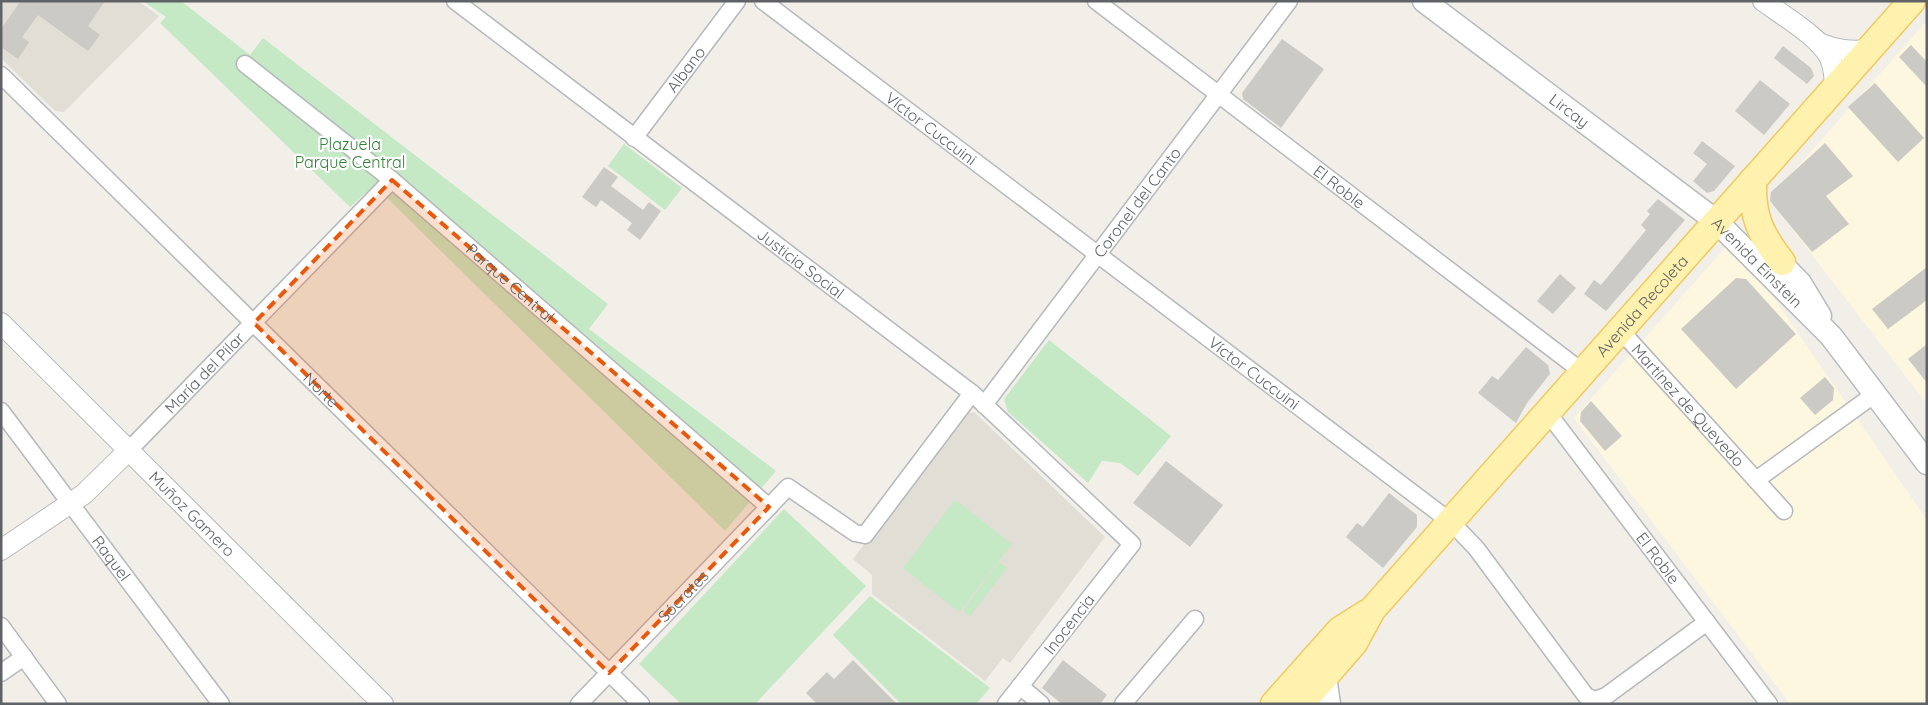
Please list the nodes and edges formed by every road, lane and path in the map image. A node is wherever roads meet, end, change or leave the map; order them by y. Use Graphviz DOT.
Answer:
graph roads {
  1 [pos="455,1"];
  2 [pos="737,1"];
  3 [pos="763,1"];
  4 [pos="1096,1"];
  5 [pos="1289,1"];
  6 [pos="1424,1"];
  7 [pos="1763,1"];
  8 [pos="1912,1"];
  9 [pos="1819,43"];
  10 [pos="1868,50"];
  11 [pos="246,64"];
  12 [pos="2,78"];
  13 [pos="1835,88"];
  14 [pos="1218,94"];
  15 [pos="634,138"];
  16 [pos="392,180"];
  17 [pos="1753,180"];
  18 [pos="1716,221"];
  19 [pos="1098,255"];
  20 [pos="1782,262"];
  21 [pos="1,323"];
  22 [pos="254,323"];
  23 [pos="1621,331"];
  24 [pos="1831,336"];
  25 [pos="1584,373"];
  26 [pos="972,394"];
  27 [pos="1875,394"];
  28 [pos="984,405"];
  29 [pos="1,411"];
  30 [pos="1548,413"];
  31 [pos="129,450"];
  32 [pos="1927,463"];
  33 [pos="1756,480"];
  34 [pos="70,503"];
  35 [pos="769,508"];
  36 [pos="1784,511"];
  37 [pos="1450,522"];
  38 [pos="1132,544"];
  39 [pos="1,550"];
  40 [pos="1372,610"];
  41 [pos="1194,619"];
  42 [pos="1707,622"];
  43 [pos="1,626"];
  44 [pos="1321,650"];
  45 [pos="24,657"];
  46 [pos="1,673"];
  47 [pos="609,673"];
  48 [pos="1325,677"];
  49 [pos="1020,686"];
  50 [pos="58,704"];
  51 [pos="221,704"];
  52 [pos="383,704"];
  53 [pos="579,704"];
  54 [pos="640,704"];
  55 [pos="1006,704"];
  56 [pos="1041,704"];
  57 [pos="1123,704"];
  58 [pos="1274,704"];
  59 [pos="1301,704"];
  60 [pos="1329,704"];
  61 [pos="1770,704"];
  1 -- 15 [label="street, Justicia Social"];
  2 -- 15 [label="street, Albano"];
  3 -- 19 [label="street, Víctor Cuccuini"];
  4 -- 14 [label="street, El Roble"];
  5 -- 14 [label="street, Coronel del Canto"];
  6 -- 18 [label="main road, Lircay"];
  7 -- 9 [label="street"];
  8 -- 10 [label="main road, Avenida Recoleta"];
  9 -- 10 [label="street"];
  9 -- 13 [label="street"];
  10 -- 13 [label="main road, Avenida Recoleta"];
  11 -- 16 [label="street, Parque Central"];
  12 -- 22 [label="street, Norte"];
  13 -- 17 [label="main road, Avenida Recoleta"];
  14 -- 19 [label="street, Coronel del Canto"];
  14 -- 25 [label="street, El Roble"];
  15 -- 26 [label="street, Justicia Social"];
  16 -- 22 [label="street, María del Pilar"];
  16 -- 35 [label="street, Parque Central"];
  17 -- 18 [label="main road, Avenida Recoleta"];
  17 -- 20 [label="main road"];
  18 -- 20 [label="main road, Avenida Einstein"];
  18 -- 23 [label="main road, Avenida Recoleta"];
  18 -- 24 [label="main road, Avenida Einstein"];
  19 -- 28 [label="street, Coronel del Canto"];
  19 -- 37 [label="street, Víctor Cuccuini"];
  20 -- 24 [label="main road, Avenida Einstein"];
  21 -- 31 [label="street, Muñoz Gamero"];
  22 -- 31 [label="street, María del Pilar"];
  22 -- 47 [label="street, Norte"];
  23 -- 25 [label="main road, Avenida Recoleta"];
  23 -- 33 [label="street, Martínez de Quevedo"];
  24 -- 27 [label="main road, Avenida Einstein"];
  25 -- 30 [label="main road, Avenida Recoleta"];
  26 -- 28 [label="street, Justicia Social"];
  26 -- 35 [label="street, Sócrates"];
  27 -- 32 [label="main road, Avenida Einstein"];
  27 -- 33 [label="street, Martínez de Quevedo"];
  28 -- 38 [label="street, Justicia Social"];
  29 -- 34 [label="street, Raquel"];
  30 -- 37 [label="main road, Avenida Recoleta"];
  30 -- 42 [label="street, El Roble"];
  31 -- 34 [label="street, María del Pilar"];
  31 -- 52 [label="street, Muñoz Gamero"];
  33 -- 36 [label="street, Martínez de Quevedo"];
  34 -- 39 [label="street, María del Pilar"];
  34 -- 51 [label="street, Raquel"];
  35 -- 47 [label="street, Sócrates"];
  37 -- 40 [label="main road, Avenida Recoleta"];
  37 -- 42 [label="street, Víctor Cuccuini"];
  38 -- 49 [label="street, Inocencia"];
  40 -- 44 [label="main road, Avenida Recoleta"];
  40 -- 48 [label="main road, Avenida Recoleta"];
  41 -- 57 [label="street"];
  42 -- 61 [label="street, El Roble"];
  43 -- 45 [label="street"];
  44 -- 48 [label="main road"];
  44 -- 58 [label="main road, Avenida Recoleta"];
  45 -- 46 [label="street"];
  45 -- 50 [label="street"];
  47 -- 53 [label="street, Sócrates"];
  47 -- 54 [label="street, Norte"];
  48 -- 59 [label="main road, Avenida Recoleta"];
  48 -- 60 [label="main road"];
  49 -- 55 [label="street, Inocencia"];
  49 -- 56 [label="street"];
}
